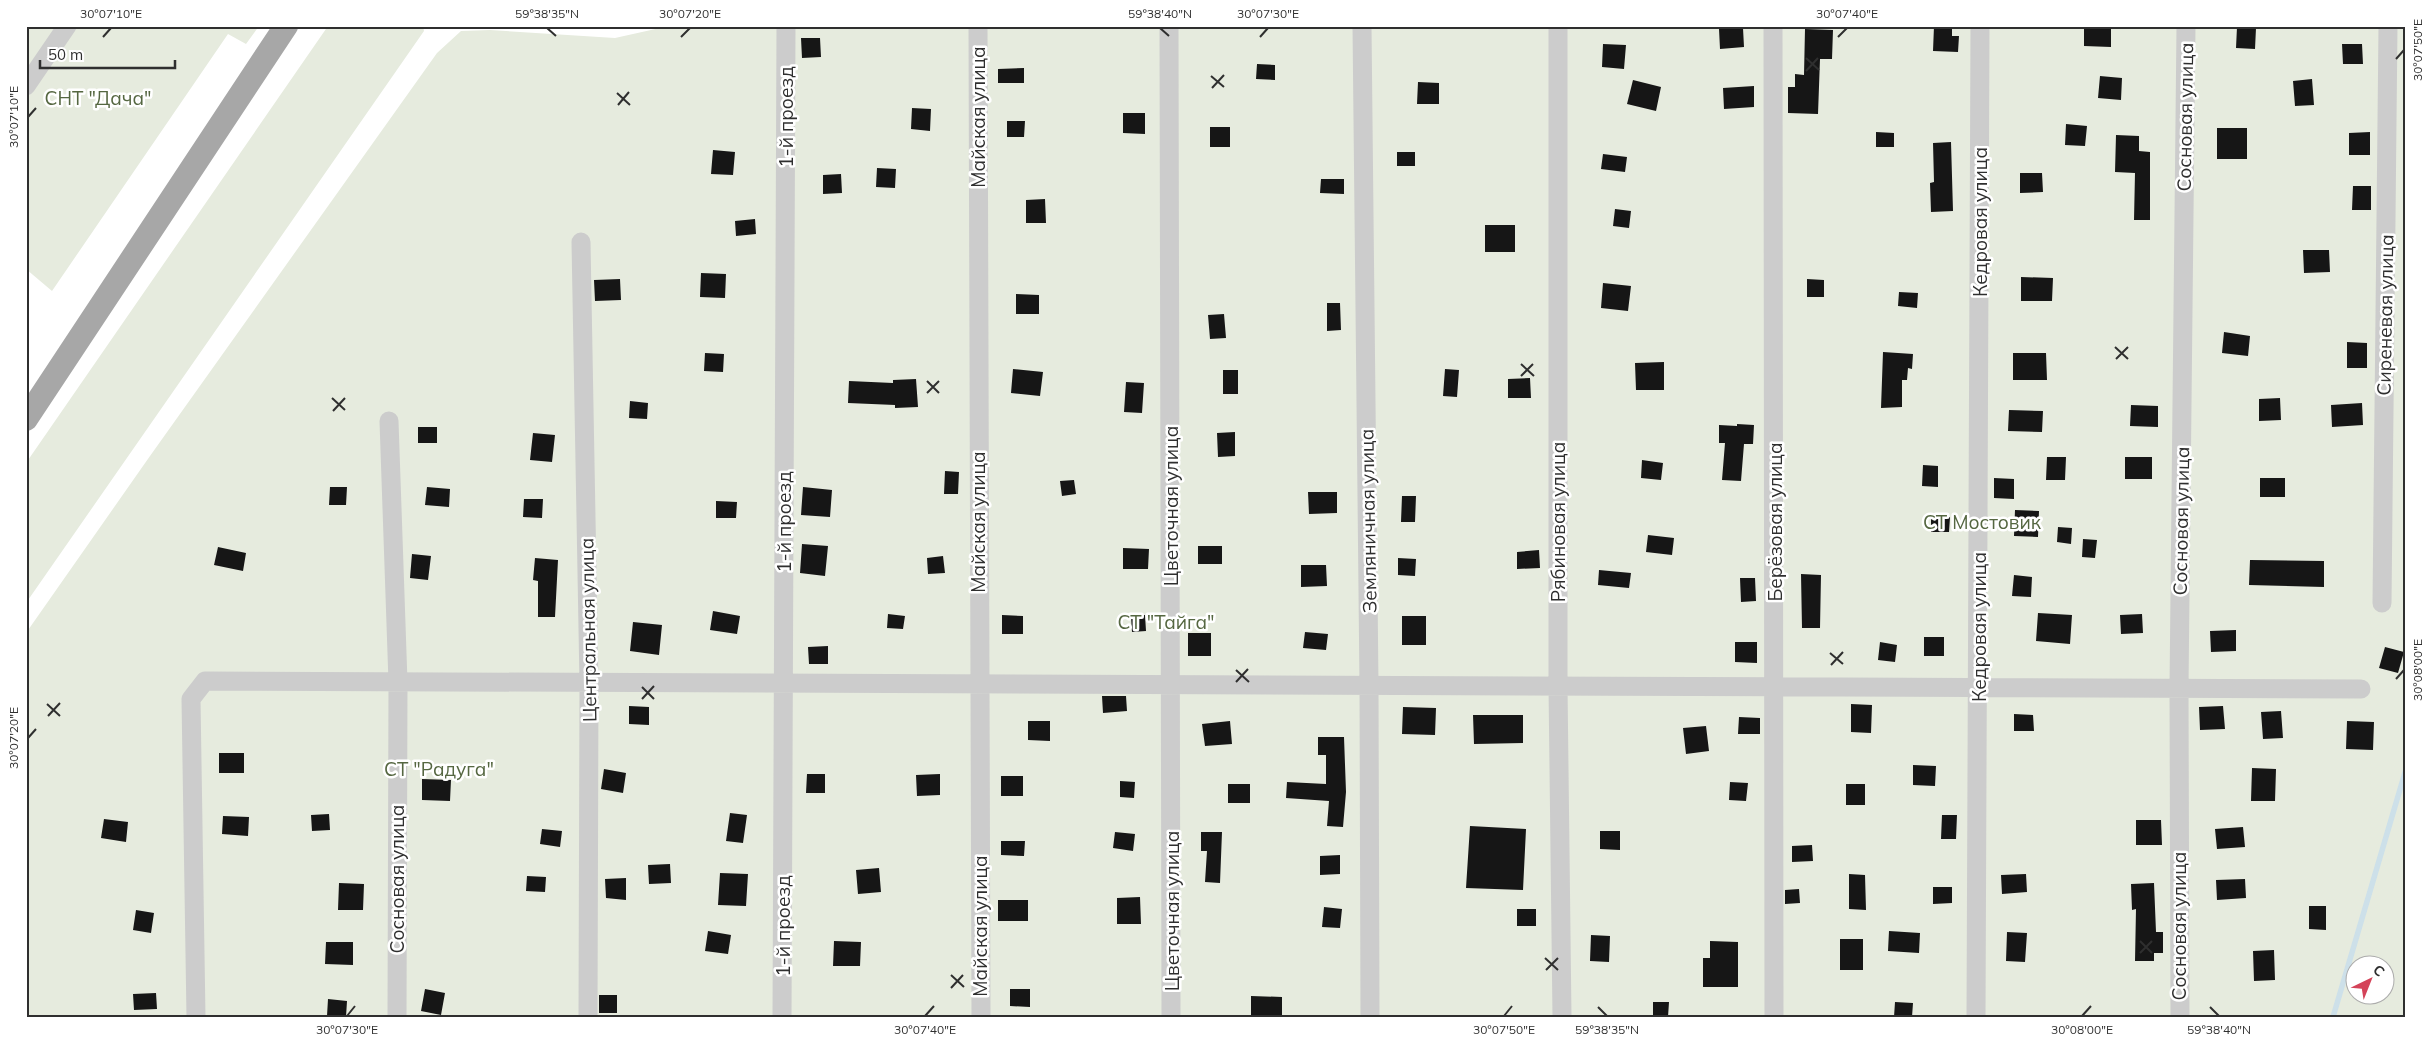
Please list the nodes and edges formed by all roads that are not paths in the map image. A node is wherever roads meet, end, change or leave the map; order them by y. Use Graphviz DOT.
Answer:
graph roads {
  1 [pos="67,26"];
  2 [pos="286,26"];
  3 [pos="786,26"];
  4 [pos="978,26"];
  5 [pos="1169,26"];
  6 [pos="1362,26"];
  7 [pos="1558,26"];
  8 [pos="1774,26"];
  9 [pos="1980,26"];
  10 [pos="2186,26"];
  11 [pos="2388,26"];
  12 [pos="26,86"];
  13 [pos="581,242"];
  14 [pos="26,419"];
  15 [pos="389,421"];
  16 [pos="2382,603"];
  17 [pos="398,682"];
  18 [pos="589,683"];
  19 [pos="784,683"];
  20 [pos="978,684"];
  21 [pos="1172,685"];
  22 [pos="1369,685"];
  23 [pos="1558,686"];
  24 [pos="1775,687"];
  25 [pos="1979,688"];
  26 [pos="2179,688"];
  27 [pos="2361,689"];
  28 [pos="196,1017"];
  29 [pos="397,1017"];
  30 [pos="588,1017"];
  31 [pos="782,1017"];
  32 [pos="981,1017"];
  33 [pos="1172,1017"];
  34 [pos="1370,1017"];
  35 [pos="1562,1017"];
  36 [pos="1774,1017"];
  37 [pos="1976,1017"];
  38 [pos="2180,1017"];
  1 -- 12 [label="street"];
  2 -- 14 [label="main road"];
  3 -- 19 [label="street, 1-й проезд"];
  4 -- 20 [label="street, Майская улица"];
  5 -- 21 [label="street, Цветочная улица"];
  6 -- 22 [label="street, Земляничная улица"];
  7 -- 23 [label="street, Рябиновая улица"];
  8 -- 24 [label="street, Берёзовая улица"];
  9 -- 25 [label="street, Кедровая улица"];
  10 -- 26 [label="street, Сосновая улица"];
  11 -- 16 [label="street, Сиреневая улица"];
  13 -- 18 [label="street, Центральная улица"];
  15 -- 17 [label="street, Сосновая улица"];
  17 -- 18 [label="street"];
  17 -- 28 [label="street"];
  17 -- 29 [label="street, Сосновая улица"];
  18 -- 19 [label="street"];
  18 -- 30 [label="street, Центральная улица"];
  19 -- 20 [label="street"];
  19 -- 31 [label="street, 1-й проезд"];
  20 -- 21 [label="street"];
  20 -- 32 [label="street, Майская улица"];
  21 -- 22 [label="street"];
  21 -- 33 [label="street, Цветочная улица"];
  22 -- 23 [label="street"];
  22 -- 34 [label="street, Земляничная улица"];
  23 -- 24 [label="street"];
  23 -- 35 [label="street, Рябиновая улица"];
  24 -- 25 [label="street"];
  24 -- 36 [label="street, Берёзовая улица"];
  25 -- 26 [label="street"];
  25 -- 37 [label="street, Кедровая улица"];
  26 -- 27 [label="street"];
  26 -- 38 [label="street, Сосновая улица"];
}
